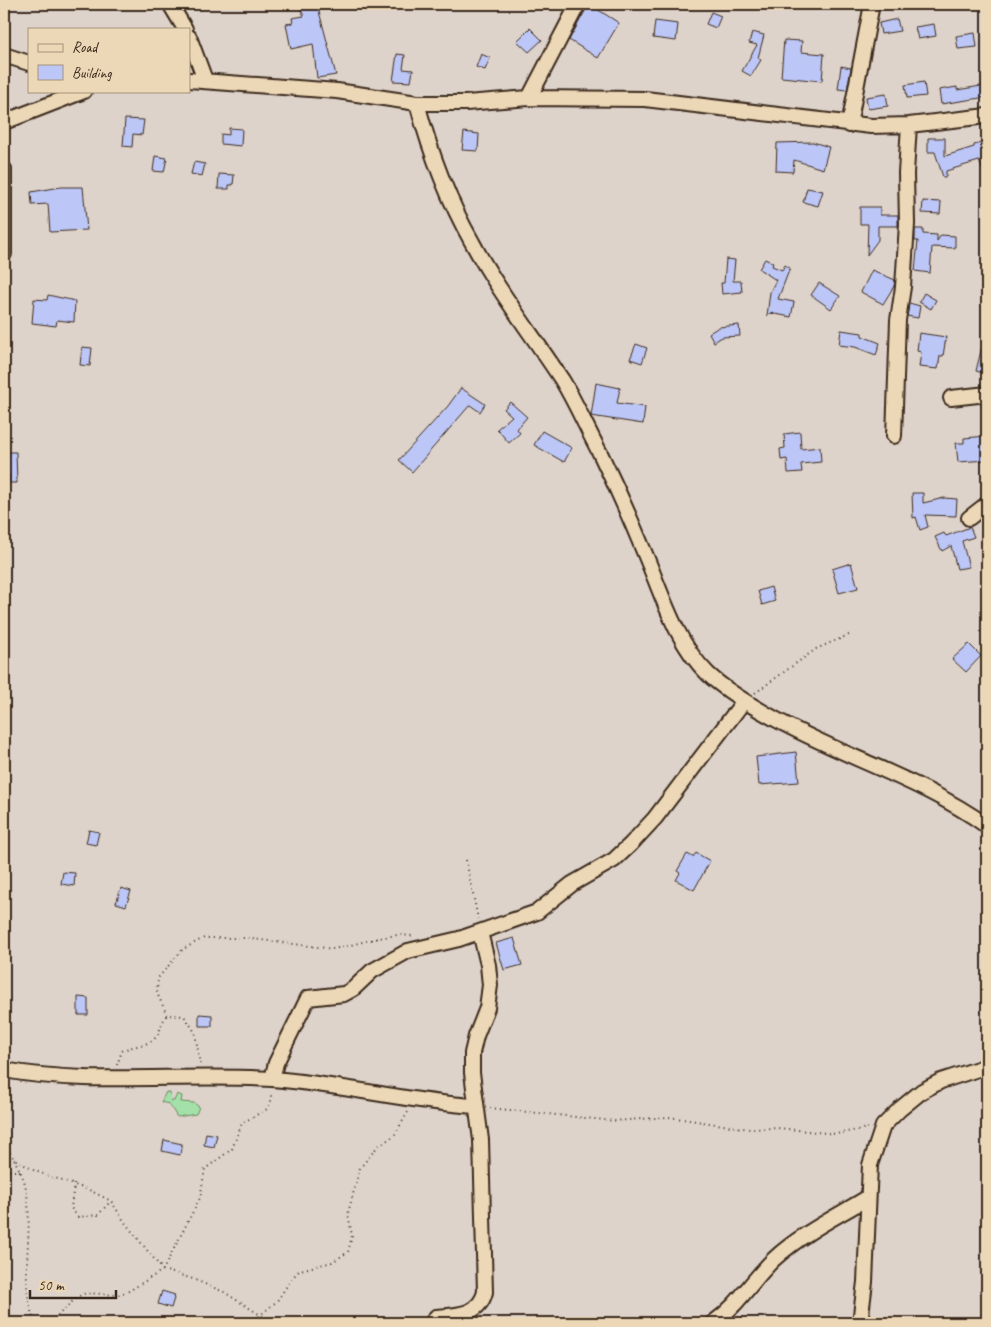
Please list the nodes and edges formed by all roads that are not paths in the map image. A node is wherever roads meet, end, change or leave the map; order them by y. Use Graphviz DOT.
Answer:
graph roads {
  1 [pos="170,4"];
  2 [pos="578,4"];
  3 [pos="872,4"];
  4 [pos="184,28"];
  5 [pos="190,40"];
  6 [pos="4,55"];
  7 [pos="28,64"];
  8 [pos="190,80"];
  9 [pos="205,80"];
  10 [pos="81,92"];
  11 [pos="529,98"];
  12 [pos="417,103"];
  13 [pos="987,116"];
  14 [pos="4,122"];
  15 [pos="849,125"];
  16 [pos="909,125"];
  17 [pos="4,169"];
  18 [pos="4,254"];
  19 [pos="987,394"];
  20 [pos="951,398"];
  21 [pos="894,436"];
  22 [pos="987,504"];
  23 [pos="968,518"];
  24 [pos="744,701"];
  25 [pos="987,826"];
  26 [pos="480,932"];
  27 [pos="987,1066"];
  28 [pos="4,1070"];
  29 [pos="272,1079"];
  30 [pos="475,1106"];
  31 [pos="867,1198"];
  32 [pos="432,1323"];
  33 [pos="713,1323"];
  34 [pos="860,1323"];
  1 -- 4 [label="street"];
  2 -- 11 [label="street"];
  3 -- 15 [label="street"];
  5 -- 9 [label="street"];
  6 -- 7 [label="street"];
  8 -- 9 [label="street"];
  9 -- 12 [label="street"];
  10 -- 14 [label="street"];
  11 -- 12 [label="street"];
  11 -- 15 [label="street"];
  12 -- 24 [label="street"];
  13 -- 16 [label="street"];
  15 -- 16 [label="street"];
  16 -- 21 [label="street"];
  17 -- 18 [label="street"];
  19 -- 20 [label="street"];
  22 -- 23 [label="street"];
  24 -- 25 [label="street"];
  24 -- 26 [label="street"];
  26 -- 29 [label="street"];
  26 -- 30 [label="street"];
  27 -- 31 [label="street"];
  28 -- 29 [label="street"];
  29 -- 30 [label="street"];
  30 -- 32 [label="street"];
  31 -- 33 [label="street"];
  31 -- 34 [label="street"];
}
